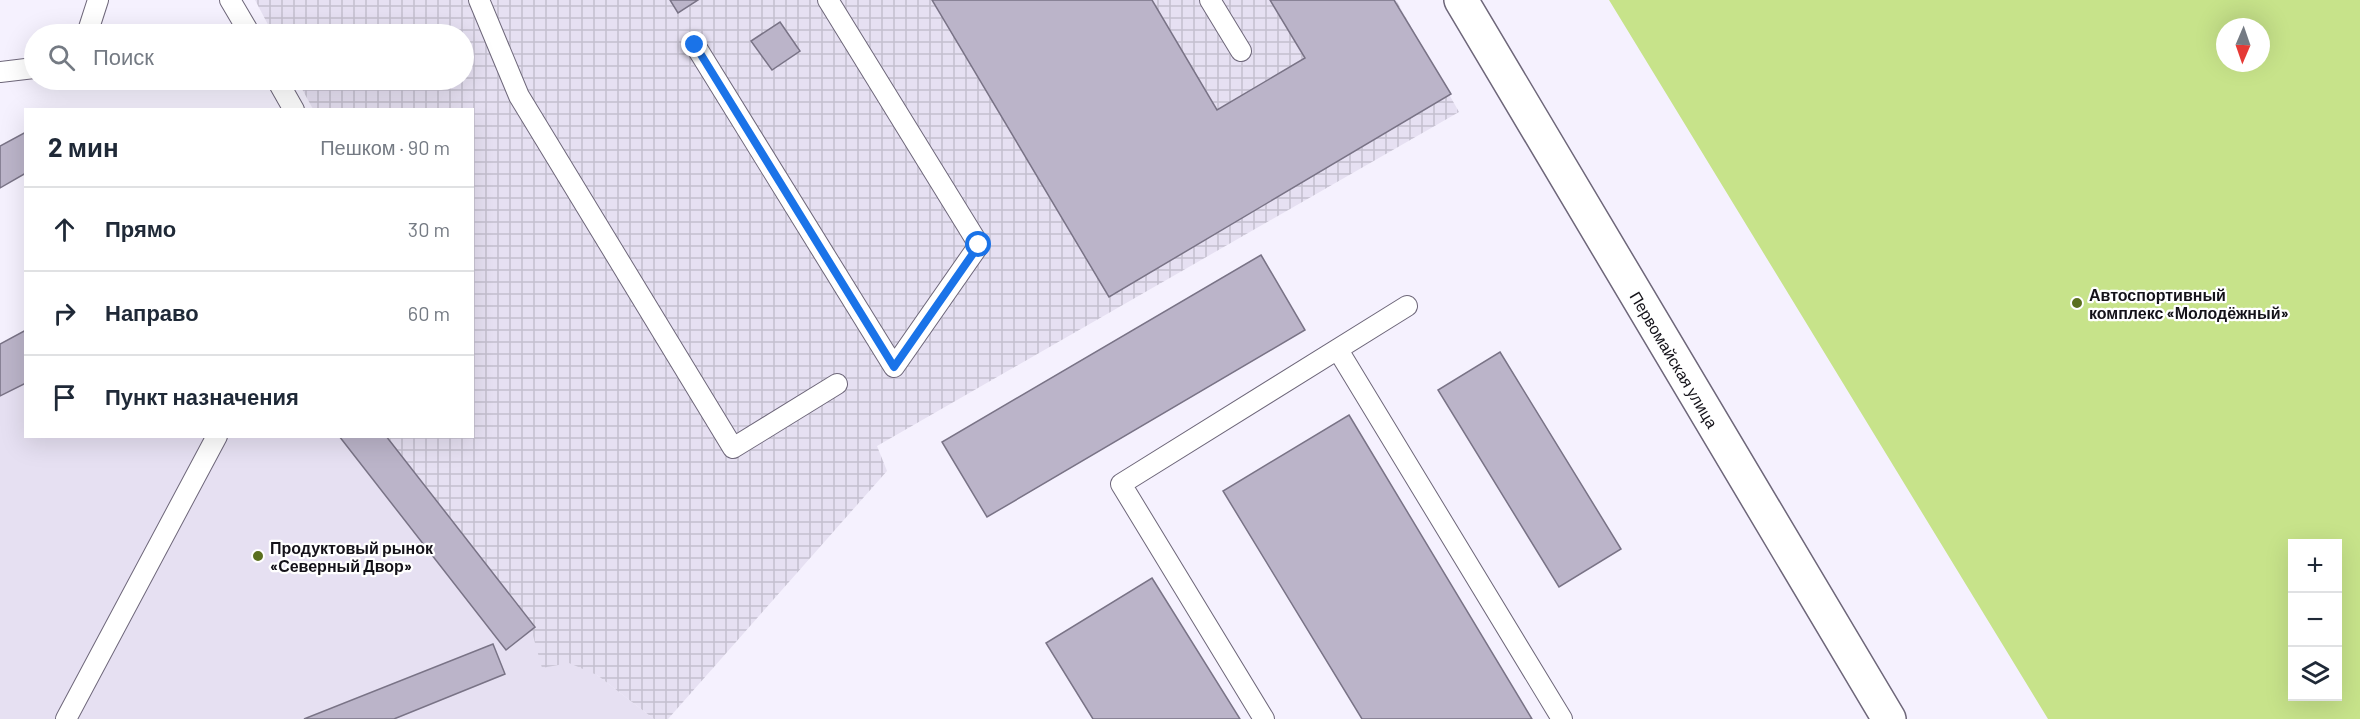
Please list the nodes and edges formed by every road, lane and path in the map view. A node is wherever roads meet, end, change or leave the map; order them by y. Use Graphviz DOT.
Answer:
graph roads {
  1 [pos="98,0"];
  2 [pos="230,0"];
  3 [pos="479,0"];
  4 [pos="828,0"];
  5 [pos="1210,0"];
  6 [pos="1461,0"];
  7 [pos="90,24"];
  8 [pos="244,24"];
  9 [pos="695,45"];
  10 [pos="1241,51"];
  11 [pos="24,69"];
  12 [pos="0,72"];
  13 [pos="283,90"];
  14 [pos="293,108"];
  15 [pos="1407,306"];
  16 [pos="1338,350"];
  17 [pos="837,384"];
  18 [pos="216,438"];
  19 [pos="66,719"];
  20 [pos="1264,719"];
  21 [pos="1562,719"];
  22 [pos="1889,719"];
  1 -- 7 [label="lane"];
  2 -- 8 [label="lane"];
  3 -- 17 [label="lane"];
  4 -- 9 [label="lane"];
  5 -- 10 [label="lane"];
  6 -- 22 [label="street, Первомайская улица"];
  11 -- 12 [label="lane"];
  13 -- 14 [label="lane"];
  15 -- 16 [label="lane"];
  16 -- 20 [label="lane"];
  16 -- 21 [label="lane"];
  18 -- 19 [label="lane"];
}
